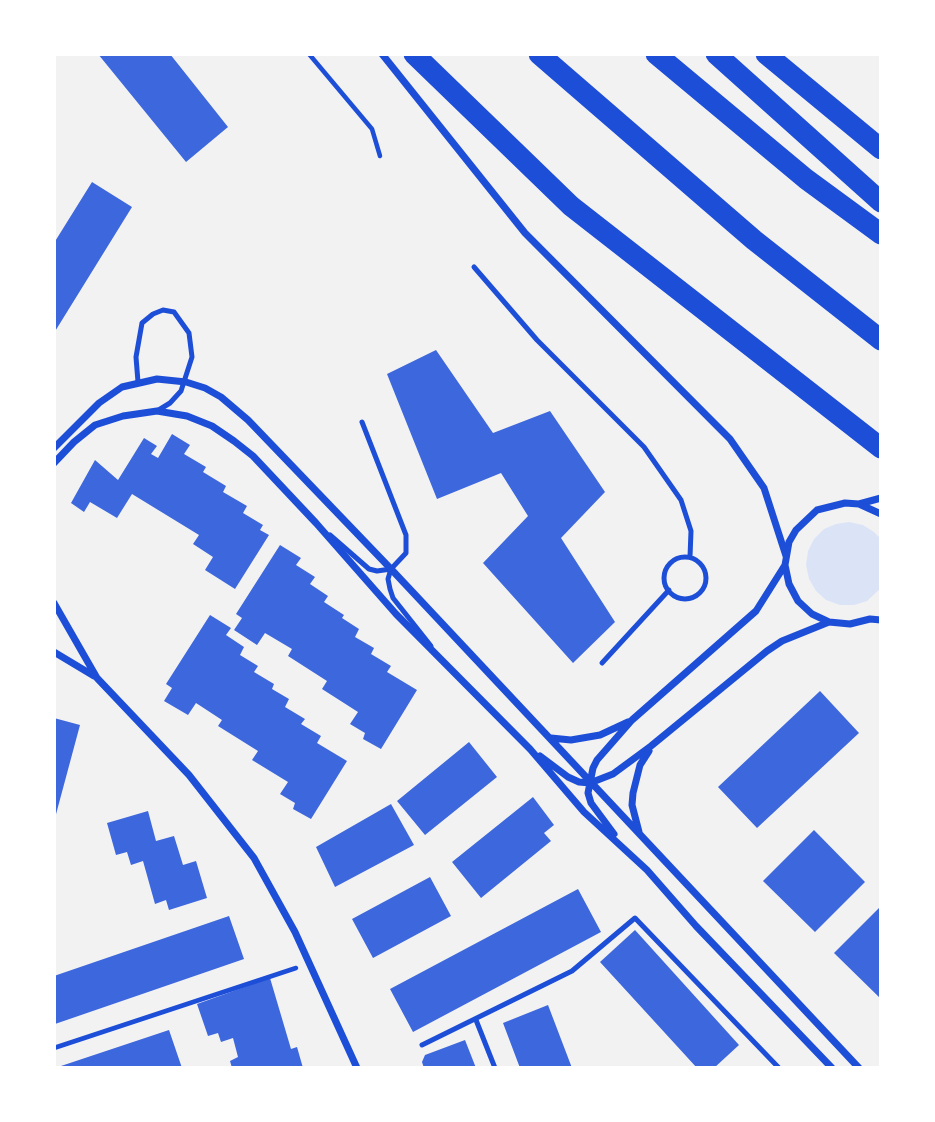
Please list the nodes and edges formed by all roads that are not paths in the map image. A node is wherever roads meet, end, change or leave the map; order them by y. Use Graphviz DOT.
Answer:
graph roads {
  1 [pos="383,54"];
  2 [pos="414,54"];
  3 [pos="539,54"];
  4 [pos="656,54"];
  5 [pos="716,54"];
  6 [pos="766,54"];
  7 [pos="881,149"];
  8 [pos="881,202"];
  9 [pos="881,234"];
  10 [pos="474,267"];
  11 [pos="881,340"];
  12 [pos="138,382"];
  13 [pos="186,382"];
  14 [pos="157,411"];
  15 [pos="362,422"];
  16 [pos="876,444"];
  17 [pos="54,448"];
  18 [pos="54,463"];
  19 [pos="881,498"];
  20 [pos="859,504"];
  21 [pos="881,514"];
  22 [pos="316,523"];
  23 [pos="690,557"];
  24 [pos="786,560"];
  25 [pos="391,569"];
  26 [pos="668,590"];
  27 [pos="54,603"];
  28 [pos="881,612"];
  29 [pos="870,619"];
  30 [pos="881,620"];
  31 [pos="830,622"];
  32 [pos="54,652"];
  33 [pos="443,660"];
  34 [pos="601,663"];
  35 [pos="97,678"];
  36 [pos="632,720"];
  37 [pos="551,738"];
  38 [pos="651,746"];
  39 [pos="530,749"];
  40 [pos="590,783"];
  41 [pos="640,836"];
  42 [pos="627,851"];
  43 [pos="476,1020"];
  44 [pos="422,1045"];
  45 [pos="357,1068"];
  46 [pos="495,1068"];
  47 [pos="779,1068"];
  48 [pos="832,1068"];
  49 [pos="859,1068"];
  1 -- 24 [label="street"];
  2 -- 16 [label="highway"];
  3 -- 11 [label="highway"];
  4 -- 9 [label="highway"];
  5 -- 8 [label="highway"];
  6 -- 7 [label="highway"];
  10 -- 23 [label="lane"];
  12 -- 13 [label="street"];
  12 -- 13 [label="lane"];
  12 -- 17 [label="street"];
  13 -- 14 [label="lane"];
  13 -- 25 [label="street"];
  14 -- 18 [label="street"];
  14 -- 22 [label="street"];
  15 -- 25 [label="lane"];
  19 -- 20 [label="street"];
  20 -- 21 [label="street"];
  20 -- 24 [label="street"];
  22 -- 25 [label="lane"];
  22 -- 33 [label="street"];
  23 -- 26 [label="lane"];
  23 -- 26 [label="lane"];
  24 -- 31 [label="street"];
  24 -- 36 [label="street"];
  25 -- 33 [label="lane"];
  25 -- 37 [label="street"];
  26 -- 34 [label="lane"];
  27 -- 35 [label="street"];
  28 -- 29 [label="street"];
  29 -- 30 [label="street"];
  29 -- 31 [label="street"];
  31 -- 38 [label="street"];
  32 -- 35 [label="street"];
  33 -- 39 [label="street"];
  35 -- 45 [label="street"];
  36 -- 37 [label="street"];
  36 -- 40 [label="street"];
  37 -- 40 [label="street"];
  38 -- 40 [label="street"];
  38 -- 41 [label="street"];
  39 -- 40 [label="street"];
  39 -- 42 [label="street"];
  40 -- 41 [label="street"];
  40 -- 42 [label="street"];
  41 -- 49 [label="street"];
  42 -- 48 [label="street"];
  43 -- 44 [label="lane"];
  43 -- 46 [label="lane"];
  43 -- 47 [label="lane"];
}
